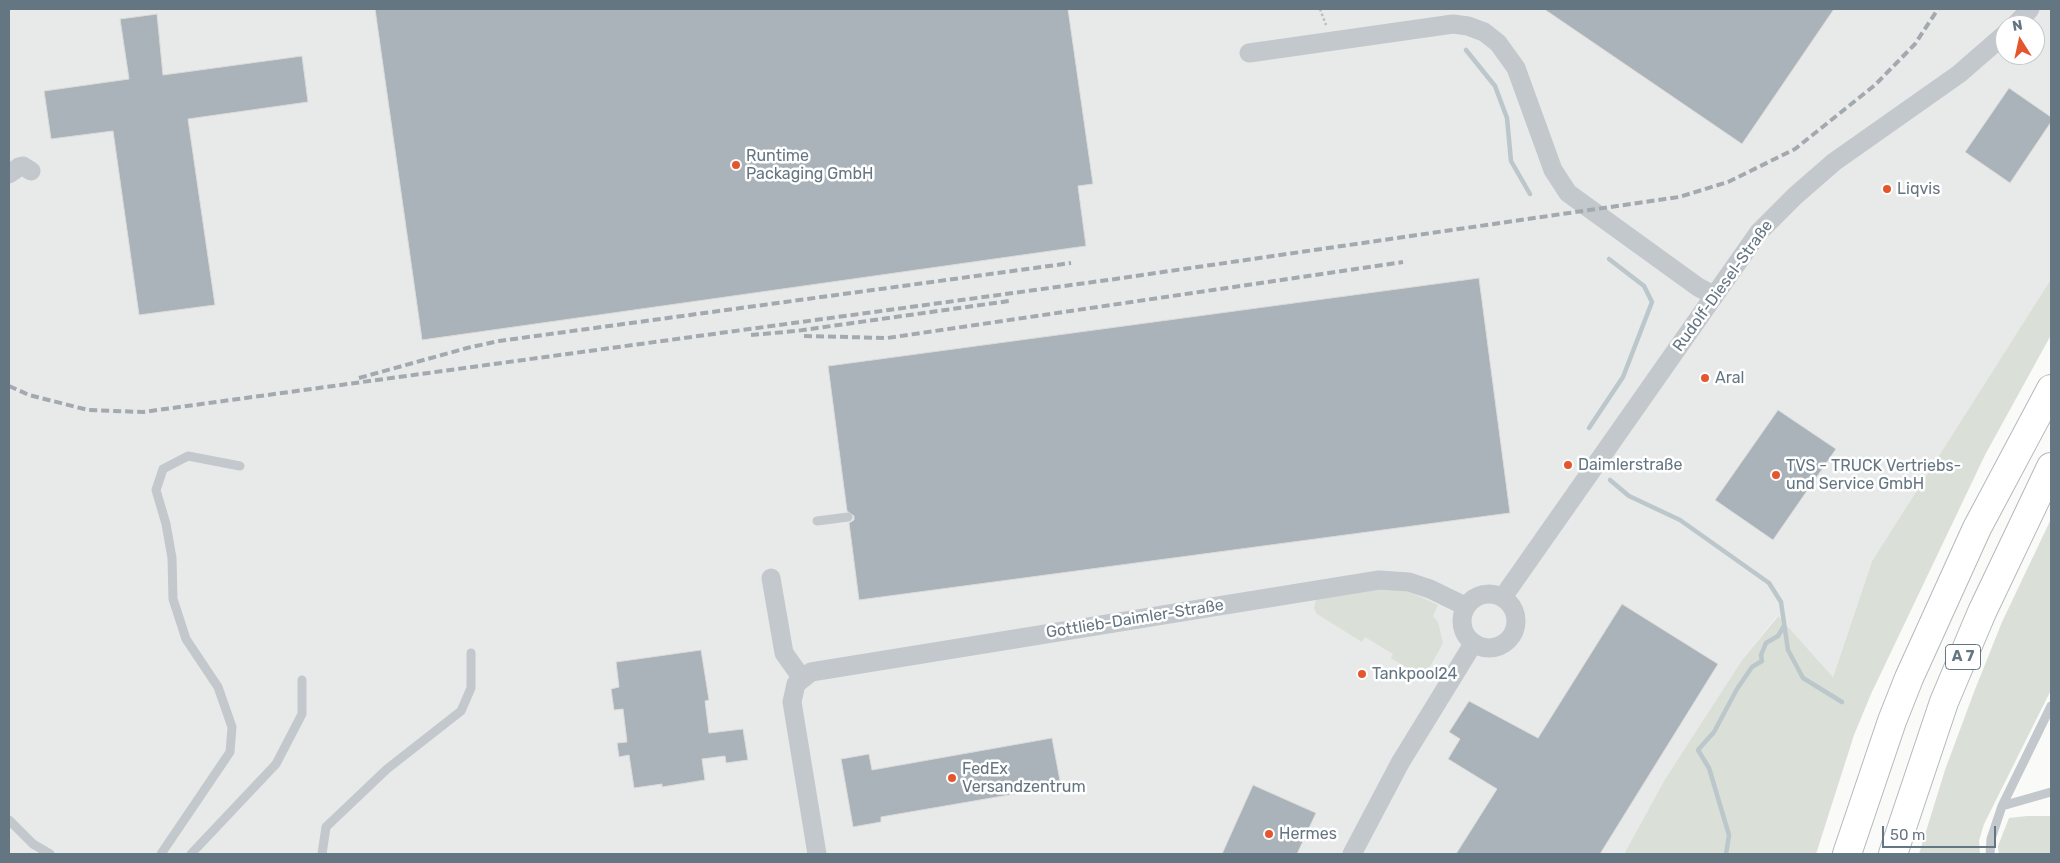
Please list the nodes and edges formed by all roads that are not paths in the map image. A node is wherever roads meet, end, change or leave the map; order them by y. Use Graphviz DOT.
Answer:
graph roads {
  1 [pos="1995,43"];
  2 [pos="1249,53"];
  3 [pos="31,171"];
  4 [pos="9,174"];
  5 [pos="1713,295"];
  6 [pos="2051,389"];
  7 [pos="240,466"];
  8 [pos="2051,467"];
  9 [pos="848,517"];
  10 [pos="817,521"];
  11 [pos="772,578"];
  12 [pos="1503,597"];
  13 [pos="1465,606"];
  14 [pos="1473,644"];
  15 [pos="471,653"];
  16 [pos="802,677"];
  17 [pos="302,680"];
  18 [pos="2051,706"];
  19 [pos="2051,792"];
  20 [pos="2002,806"];
  21 [pos="9,820"];
  22 [pos="50,854"];
  23 [pos="161,854"];
  24 [pos="191,854"];
  25 [pos="322,854"];
  26 [pos="816,854"];
  27 [pos="1352,854"];
  28 [pos="1847,854"];
  29 [pos="1893,854"];
  30 [pos="1990,854"];
  1 -- 5 [label="street, Rudolf-Diesel-Straße"];
  2 -- 5 [label="street"];
  3 -- 4 [label="street"];
  5 -- 12 [label="street, Rudolf-Diesel-Straße"];
  6 -- 28 [label="highway, A 7"];
  7 -- 23 [label="lane"];
  8 -- 29 [label="highway, A 7"];
  9 -- 10 [label="lane"];
  11 -- 16 [label="street"];
  12 -- 13 [label="street"];
  12 -- 14 [label="street"];
  13 -- 14 [label="street"];
  13 -- 16 [label="street, Gottlieb-Daimler-Straße"];
  14 -- 27 [label="street"];
  15 -- 25 [label="lane"];
  16 -- 26 [label="street"];
  17 -- 24 [label="lane"];
  18 -- 20 [label="lane"];
  19 -- 20 [label="lane"];
  20 -- 30 [label="lane"];
  21 -- 22 [label="lane"];
}
